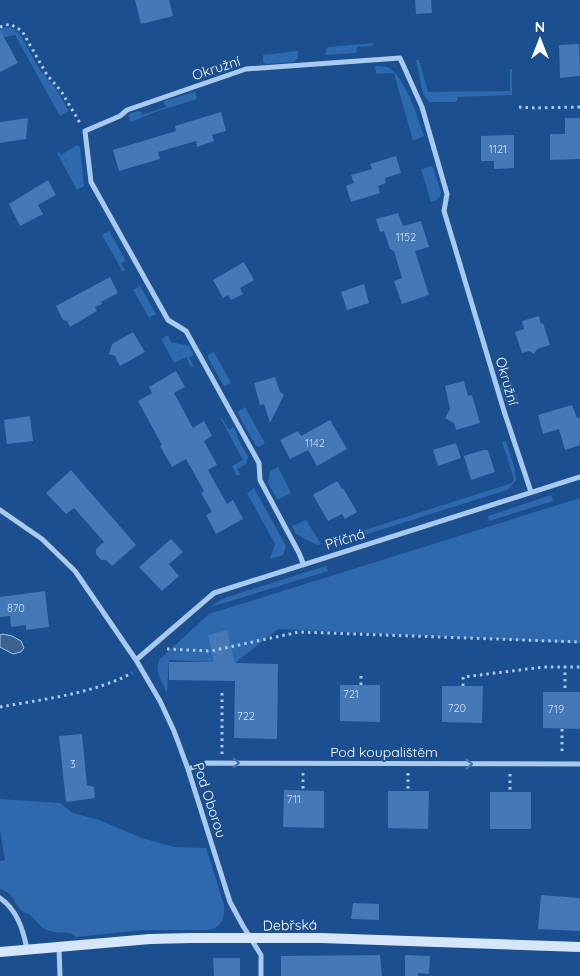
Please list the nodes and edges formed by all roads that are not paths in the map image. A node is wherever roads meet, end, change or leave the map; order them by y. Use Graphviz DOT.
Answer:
graph roads {
  1 [pos="580,477"];
  2 [pos="530,492"];
  3 [pos="0,510"];
  4 [pos="303,563"];
  5 [pos="136,660"];
  6 [pos="580,764"];
  7 [pos="188,769"];
  8 [pos="0,898"];
  9 [pos="251,939"];
  10 [pos="580,947"];
  11 [pos="59,948"];
  12 [pos="27,949"];
  13 [pos="0,952"];
  14 [pos="60,976"];
  15 [pos="261,976"];
  1 -- 2 [label="street, Příčná"];
  2 -- 4 [label="street, Příčná"];
  2 -- 4 [label="street, Okružní"];
  3 -- 5 [label="street, Pod Oborou"];
  4 -- 5 [label="street, Příčná"];
  5 -- 7 [label="street, Pod Oborou"];
  7 -- 6 [label="street, Pod koupalištěm, one-way"];
  7 -- 9 [label="street, Pod Oborou"];
  8 -- 12 [label="street"];
  9 -- 10 [label="main road, Debřská"];
  9 -- 11 [label="main road, Debřská"];
  9 -- 15 [label="street, Pod Oborou"];
  11 -- 12 [label="main road, Debřská"];
  11 -- 14 [label="street"];
  12 -- 13 [label="main road, Debřská"];
}
